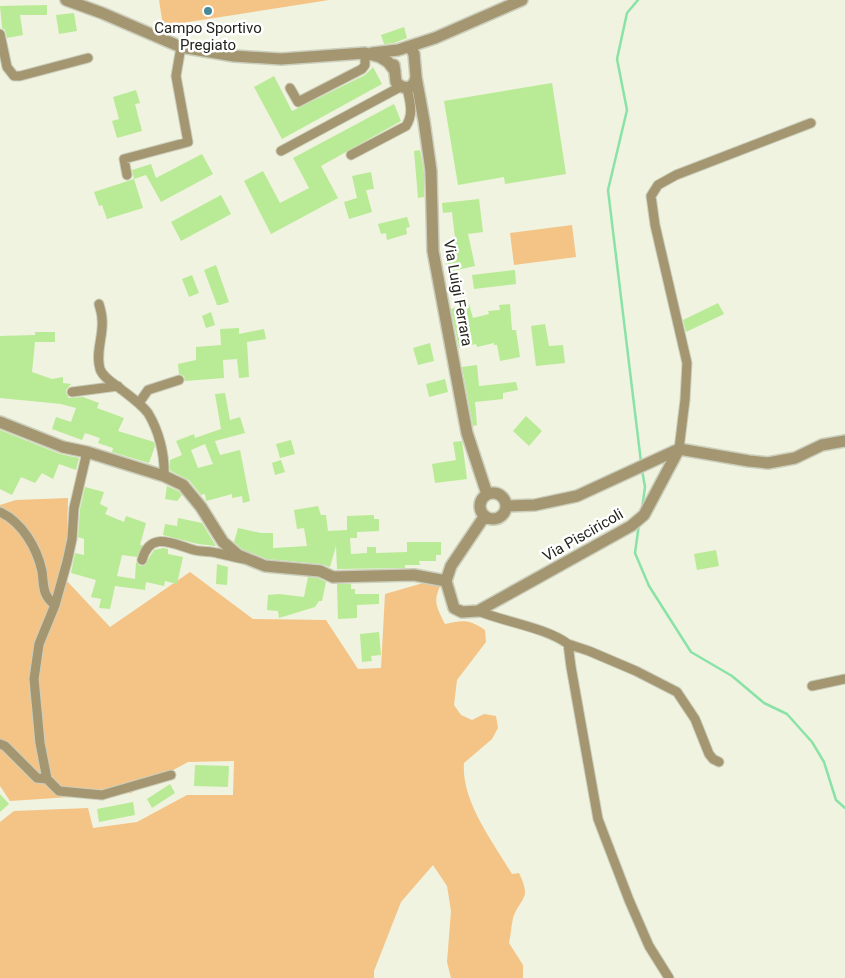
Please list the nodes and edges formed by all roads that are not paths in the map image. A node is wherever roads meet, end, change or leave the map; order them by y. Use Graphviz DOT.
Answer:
graph roads {
  1 [pos="66,0"];
  2 [pos="522,0"];
  3 [pos="0,34"];
  4 [pos="435,38"];
  5 [pos="181,47"];
  6 [pos="403,48"];
  7 [pos="365,53"];
  8 [pos="88,58"];
  9 [pos="416,62"];
  10 [pos="405,84"];
  11 [pos="290,88"];
  12 [pos="811,123"];
  13 [pos="281,150"];
  14 [pos="351,155"];
  15 [pos="127,175"];
  16 [pos="98,304"];
  17 [pos="179,380"];
  18 [pos="118,386"];
  19 [pos="72,392"];
  20 [pos="139,403"];
  21 [pos="0,416"];
  22 [pos="0,422"];
  23 [pos="845,441"];
  24 [pos="87,452"];
  25 [pos="676,454"];
  26 [pos="164,476"];
  27 [pos="487,494"];
  28 [pos="506,506"];
  29 [pos="0,512"];
  30 [pos="484,517"];
  31 [pos="142,560"];
  32 [pos="251,560"];
  33 [pos="446,581"];
  34 [pos="55,605"];
  35 [pos="478,611"];
  36 [pos="568,644"];
  37 [pos="845,679"];
  38 [pos="812,686"];
  39 [pos="0,744"];
  40 [pos="718,762"];
  41 [pos="171,775"];
  42 [pos="47,779"];
  43 [pos="668,978"];
  1 -- 5 [label="street"];
  2 -- 4 [label="street"];
  3 -- 8 [label="street"];
  4 -- 6 [label="street"];
  4 -- 9 [label="street"];
  5 -- 7 [label="street"];
  5 -- 15 [label="street"];
  6 -- 7 [label="street"];
  6 -- 9 [label="street"];
  6 -- 10 [label="street"];
  7 -- 10 [label="street"];
  7 -- 11 [label="street"];
  9 -- 10 [label="street"];
  10 -- 13 [label="street"];
  10 -- 14 [label="street"];
  10 -- 27 [label="street, Via Luigi Ferrara"];
  12 -- 25 [label="street"];
  16 -- 18 [label="street"];
  17 -- 20 [label="street"];
  18 -- 19 [label="street"];
  18 -- 20 [label="street"];
  20 -- 26 [label="street"];
  21 -- 24 [label="street"];
  22 -- 24 [label="street"];
  23 -- 25 [label="street"];
  24 -- 26 [label="street"];
  24 -- 34 [label="street"];
  25 -- 28 [label="street"];
  25 -- 35 [label="street, Via Pisciricoli"];
  26 -- 32 [label="street"];
  27 -- 28 [label="street"];
  27 -- 30 [label="street, Via Luigi Ferrara"];
  28 -- 30 [label="street"];
  29 -- 34 [label="street"];
  30 -- 33 [label="street"];
  31 -- 32 [label="street"];
  32 -- 33 [label="street"];
  33 -- 35 [label="street"];
  34 -- 42 [label="street"];
  35 -- 36 [label="street"];
  36 -- 40 [label="street"];
  36 -- 43 [label="street"];
  37 -- 38 [label="street"];
  39 -- 42 [label="street"];
  41 -- 42 [label="street"];
}
